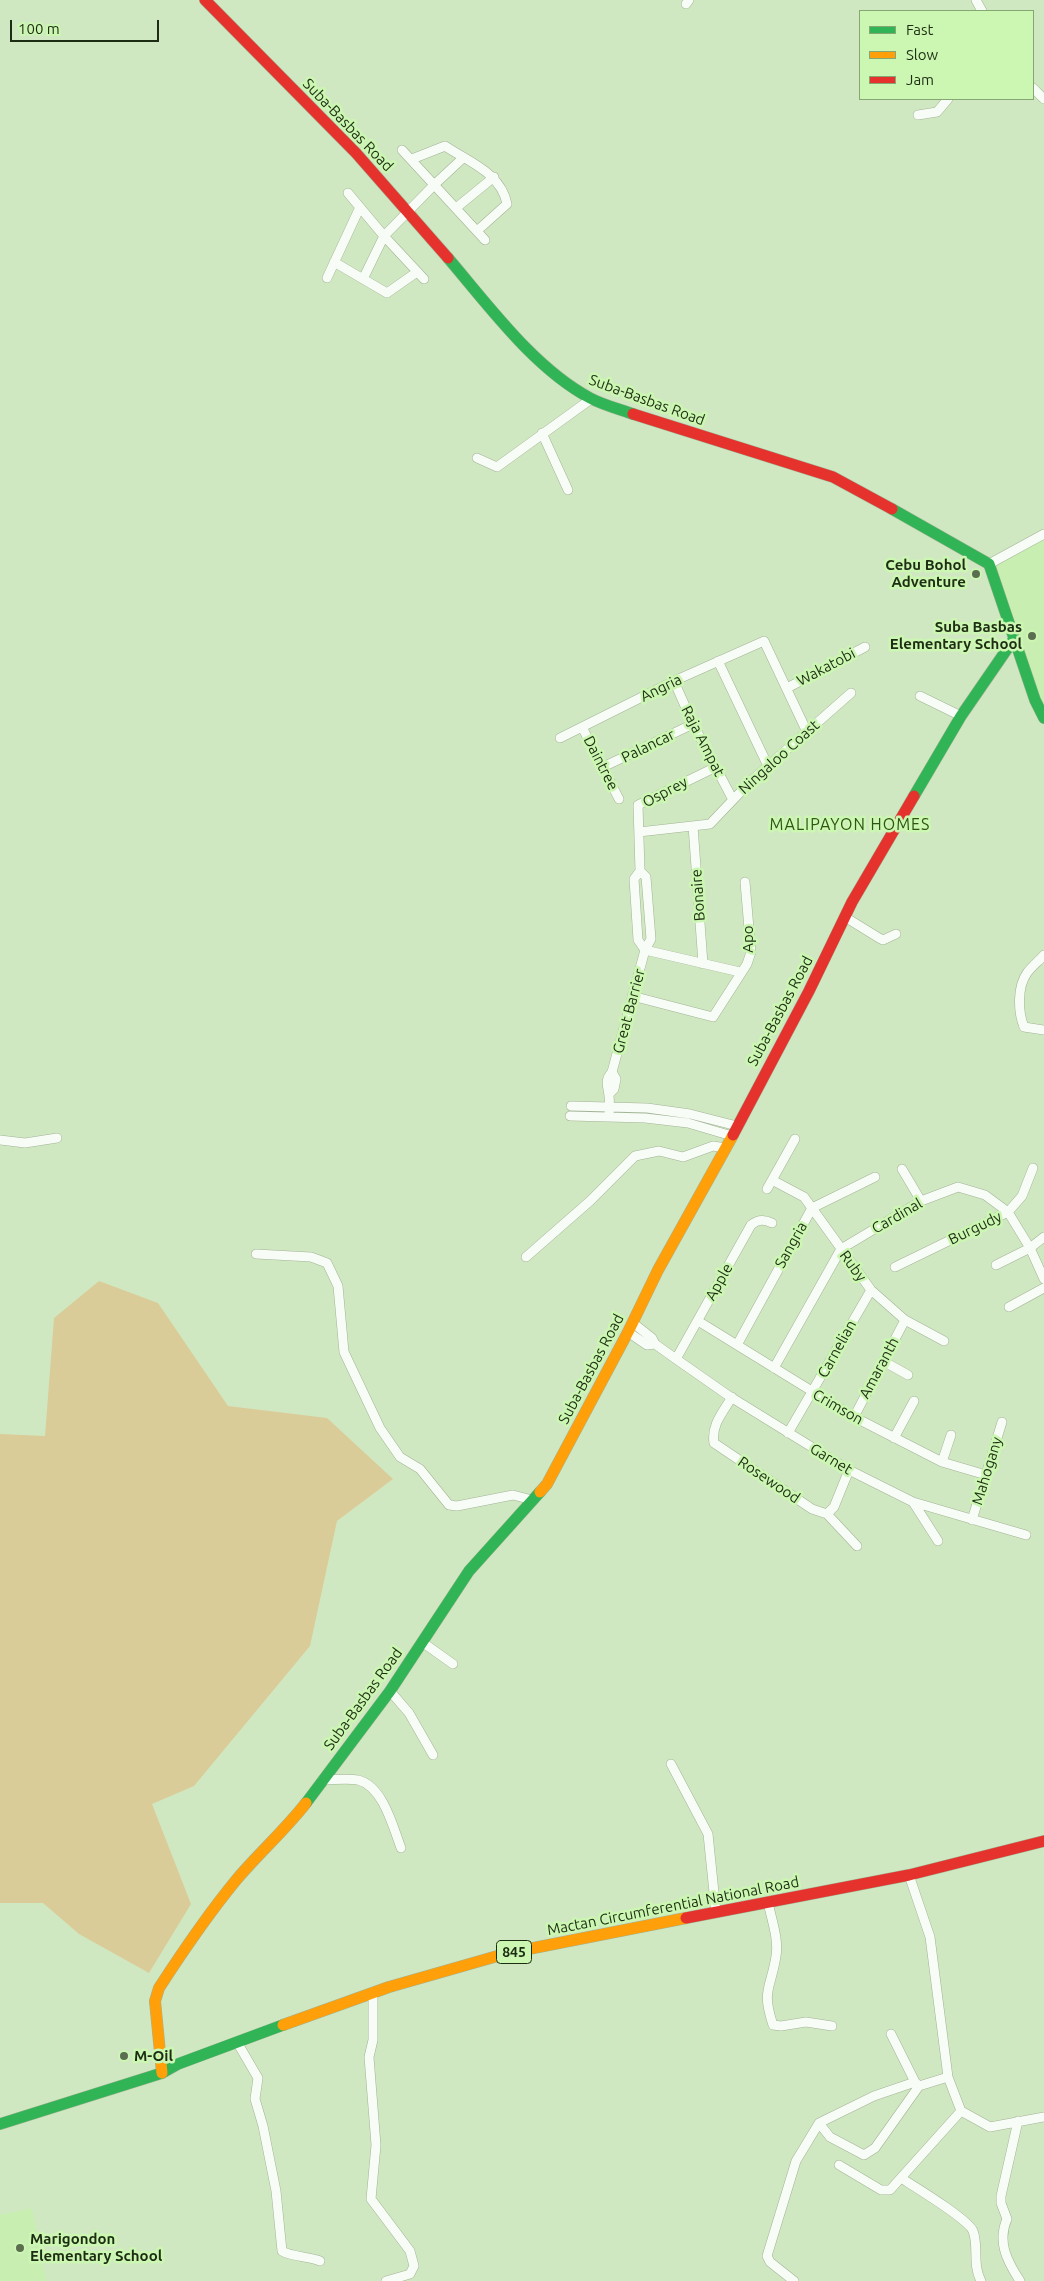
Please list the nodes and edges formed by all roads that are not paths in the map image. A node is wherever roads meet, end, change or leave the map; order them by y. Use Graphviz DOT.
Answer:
graph roads {
  1 [pos="205,0"];
  2 [pos="1034,89"];
  3 [pos="1044,98"];
  4 [pos="947,100"];
  5 [pos="918,116"];
  6 [pos="402,150"];
  7 [pos="412,158"];
  8 [pos="463,158"];
  9 [pos="494,176"];
  10 [pos="435,184"];
  11 [pos="348,193"];
  12 [pos="360,207"];
  13 [pos="456,208"];
  14 [pos="408,210"];
  15 [pos="478,230"];
  16 [pos="384,236"];
  17 [pos="485,240"];
  18 [pos="334,262"];
  19 [pos="416,272"];
  20 [pos="327,278"];
  21 [pos="363,279"];
  22 [pos="424,279"];
  23 [pos="591,399"];
  24 [pos="542,433"];
  25 [pos="477,458"];
  26 [pos="568,490"];
  27 [pos="1044,534"];
  28 [pos="989,564"];
  29 [pos="1014,638"];
  30 [pos="864,647"];
  31 [pos="718,661"];
  32 [pos="674,682"];
  33 [pos="787,688"];
  34 [pos="851,693"];
  35 [pos="920,696"];
  36 [pos="961,716"];
  37 [pos="1044,717"];
  38 [pos="693,724"];
  39 [pos="582,727"];
  40 [pos="806,732"];
  41 [pos="560,738"];
  42 [pos="768,766"];
  43 [pos="603,767"];
  44 [pos="716,767"];
  45 [pos="619,799"];
  46 [pos="733,800"];
  47 [pos="693,826"];
  48 [pos="640,832"];
  49 [pos="745,882"];
  50 [pos="845,916"];
  51 [pos="896,934"];
  52 [pos="645,950"];
  53 [pos="1044,955"];
  54 [pos="703,964"];
  55 [pos="740,972"];
  56 [pos="632,996"];
  57 [pos="1044,1030"];
  58 [pos="571,1106"];
  59 [pos="608,1107"];
  60 [pos="570,1116"];
  61 [pos="609,1117"];
  62 [pos="735,1131"];
  63 [pos="57,1138"];
  64 [pos="795,1139"];
  65 [pos="0,1140"];
  66 [pos="726,1148"];
  67 [pos="1033,1168"];
  68 [pos="902,1169"];
  69 [pos="875,1177"];
  70 [pos="772,1180"];
  71 [pos="767,1189"];
  72 [pos="921,1201"];
  73 [pos="812,1208"];
  74 [pos="1008,1212"];
  75 [pos="772,1223"];
  76 [pos="1044,1237"];
  77 [pos="1030,1248"];
  78 [pos="841,1249"];
  79 [pos="256,1254"];
  80 [pos="526,1257"];
  81 [pos="996,1265"];
  82 [pos="896,1267"];
  83 [pos="1044,1279"];
  84 [pos="1044,1288"];
  85 [pos="871,1290"];
  86 [pos="1009,1306"];
  87 [pos="905,1320"];
  88 [pos="698,1321"];
  89 [pos="630,1328"];
  90 [pos="944,1342"];
  91 [pos="737,1344"];
  92 [pos="676,1359"];
  93 [pos="883,1361"];
  94 [pos="774,1368"];
  95 [pos="908,1375"];
  96 [pos="813,1393"];
  97 [pos="732,1397"];
  98 [pos="914,1401"];
  99 [pos="854,1417"];
  100 [pos="1002,1422"];
  101 [pos="788,1433"];
  102 [pos="951,1435"];
  103 [pos="894,1438"];
  104 [pos="942,1462"];
  105 [pos="848,1470"];
  106 [pos="986,1475"];
  107 [pos="532,1500"];
  108 [pos="913,1502"];
  109 [pos="827,1514"];
  110 [pos="972,1520"];
  111 [pos="1026,1535"];
  112 [pos="938,1541"];
  113 [pos="857,1546"];
  114 [pos="422,1642"];
  115 [pos="452,1664"];
  116 [pos="390,1691"];
  117 [pos="433,1755"];
  118 [pos="670,1764"];
  119 [pos="322,1780"];
  120 [pos="1044,1841"];
  121 [pos="401,1848"];
  122 [pos="909,1875"];
  123 [pos="768,1902"];
  124 [pos="716,1912"];
  125 [pos="373,1992"];
  126 [pos="832,2026"];
  127 [pos="891,2034"];
  128 [pos="238,2042"];
  129 [pos="162,2073"];
  130 [pos="948,2077"];
  131 [pos="917,2084"];
  132 [pos="961,2111"];
  133 [pos="1044,2117"];
  134 [pos="1018,2121"];
  135 [pos="819,2123"];
  136 [pos="0,2124"];
  137 [pos="839,2165"];
  138 [pos="901,2178"];
  139 [pos="320,2261"];
  140 [pos="386,2281"];
  141 [pos="794,2281"];
  142 [pos="981,2281"];
  143 [pos="1020,2281"];
  1 -- 14 [label="street, Suba-Basbas Road"];
  2 -- 3 [label="street"];
  4 -- 5 [label="street"];
  6 -- 7 [label="street"];
  7 -- 8 [label="street"];
  7 -- 10 [label="street"];
  8 -- 9 [label="street"];
  8 -- 10 [label="street"];
  9 -- 13 [label="street"];
  9 -- 15 [label="street"];
  10 -- 13 [label="street"];
  10 -- 14 [label="street"];
  11 -- 12 [label="street"];
  12 -- 16 [label="street"];
  12 -- 18 [label="street"];
  13 -- 15 [label="street"];
  14 -- 16 [label="street"];
  14 -- 23 [label="street, Suba-Basbas Road"];
  15 -- 17 [label="street"];
  16 -- 19 [label="street"];
  16 -- 21 [label="street"];
  18 -- 20 [label="street"];
  18 -- 21 [label="street"];
  19 -- 21 [label="street"];
  19 -- 22 [label="street"];
  23 -- 24 [label="street"];
  23 -- 28 [label="street, Suba-Basbas Road"];
  24 -- 25 [label="street"];
  24 -- 26 [label="street"];
  27 -- 28 [label="street"];
  28 -- 29 [label="street"];
  29 -- 36 [label="street, Suba-Basbas Road"];
  29 -- 37 [label="street"];
  30 -- 33 [label="street, Wakatobi"];
  31 -- 32 [label="street, Angria"];
  31 -- 33 [label="street, Angria"];
  31 -- 42 [label="street"];
  32 -- 38 [label="street, Raja Ampat"];
  32 -- 39 [label="street, Angria"];
  33 -- 40 [label="street"];
  34 -- 40 [label="street, Ningaloo Coast"];
  35 -- 36 [label="street"];
  36 -- 50 [label="street, Suba-Basbas Road"];
  38 -- 43 [label="street, Palancar"];
  38 -- 44 [label="street, Raja Ampat"];
  39 -- 41 [label="street, Angria"];
  39 -- 43 [label="street, Daintree"];
  40 -- 42 [label="street, Ningaloo Coast"];
  42 -- 46 [label="street, Ningaloo Coast"];
  43 -- 45 [label="street, Daintree"];
  44 -- 46 [label="street, Raja Ampat"];
  44 -- 48 [label="street, Osprey"];
  46 -- 47 [label="street, Ningaloo Coast"];
  47 -- 48 [label="street"];
  47 -- 54 [label="street, Bonaire"];
  48 -- 52 [label="street, Great Barrier"];
  49 -- 55 [label="street, Apo"];
  50 -- 51 [label="street"];
  50 -- 62 [label="street, Suba-Basbas Road"];
  52 -- 54 [label="street"];
  52 -- 56 [label="street, Great Barrier"];
  53 -- 57 [label="street"];
  54 -- 55 [label="street"];
  55 -- 56 [label="street, Apo"];
  56 -- 59 [label="street, Great Barrier"];
  58 -- 59 [label="street"];
  59 -- 61 [label="street, Great Barrier"];
  59 -- 62 [label="street"];
  60 -- 61 [label="street"];
  61 -- 62 [label="street"];
  62 -- 66 [label="street, Suba-Basbas Road"];
  63 -- 65 [label="street"];
  64 -- 70 [label="street"];
  66 -- 80 [label="street"];
  66 -- 89 [label="street, Suba-Basbas Road"];
  67 -- 74 [label="street, Burgudy"];
  68 -- 72 [label="street"];
  69 -- 73 [label="street, Sangria"];
  70 -- 71 [label="street"];
  70 -- 73 [label="street, Ruby"];
  72 -- 74 [label="street, Cardinal"];
  72 -- 78 [label="street, Cardinal"];
  73 -- 78 [label="street, Ruby"];
  73 -- 91 [label="street, Sangria"];
  74 -- 77 [label="street, Cardinal"];
  74 -- 82 [label="street, Burgudy"];
  75 -- 88 [label="street, Apple"];
  76 -- 77 [label="street"];
  77 -- 81 [label="street"];
  77 -- 83 [label="street, Cardinal"];
  78 -- 85 [label="street, Ruby"];
  78 -- 94 [label="street, Cardinal"];
  79 -- 107 [label="street"];
  84 -- 86 [label="street"];
  85 -- 87 [label="street, Ruby"];
  85 -- 96 [label="street, Carnelian"];
  87 -- 90 [label="street, Ruby"];
  87 -- 93 [label="street, Amaranth"];
  88 -- 91 [label="street, Crimson"];
  88 -- 92 [label="street, Apple"];
  89 -- 92 [label="street, Garnet"];
  89 -- 107 [label="street, Suba-Basbas Road"];
  91 -- 94 [label="street, Crimson"];
  92 -- 97 [label="street, Garnet"];
  93 -- 95 [label="street"];
  93 -- 99 [label="street, Amaranth"];
  94 -- 96 [label="street, Crimson"];
  96 -- 99 [label="street, Crimson"];
  96 -- 101 [label="street, Carnelian"];
  97 -- 101 [label="street, Garnet"];
  97 -- 109 [label="street, Rosewood"];
  98 -- 103 [label="street"];
  99 -- 103 [label="street, Crimson"];
  100 -- 106 [label="street, Mahogany"];
  101 -- 105 [label="street, Garnet"];
  102 -- 104 [label="street"];
  103 -- 104 [label="street, Crimson"];
  104 -- 106 [label="street, Crimson"];
  105 -- 108 [label="street, Garnet"];
  105 -- 109 [label="street"];
  106 -- 110 [label="street, Mahogany"];
  107 -- 114 [label="street, Suba-Basbas Road"];
  108 -- 110 [label="street, Garnet"];
  108 -- 112 [label="street"];
  109 -- 113 [label="street"];
  110 -- 111 [label="street, Garnet"];
  114 -- 115 [label="street"];
  114 -- 116 [label="street, Suba-Basbas Road"];
  116 -- 117 [label="street"];
  116 -- 119 [label="street, Suba-Basbas Road"];
  118 -- 124 [label="street"];
  119 -- 121 [label="street"];
  119 -- 129 [label="street, Suba-Basbas Road"];
  120 -- 122 [label="street, Mactan Circumferential National Road / 845"];
  122 -- 123 [label="street, Mactan Circumferential National Road / 845"];
  122 -- 130 [label="street"];
  123 -- 124 [label="street, Mactan Circumferential National Road / 845"];
  123 -- 126 [label="street"];
  124 -- 125 [label="street, Mactan Circumferential National Road / 845"];
  125 -- 128 [label="street, Mactan Circumferential National Road / 845"];
  125 -- 140 [label="street"];
  127 -- 131 [label="street"];
  128 -- 129 [label="street, Mactan Circumferential National Road / 845"];
  128 -- 139 [label="street"];
  129 -- 136 [label="street, Mactan Circumferential National Road / 845"];
  130 -- 131 [label="street"];
  130 -- 132 [label="street"];
  131 -- 135 [label="street"];
  131 -- 135 [label="street"];
  132 -- 134 [label="street"];
  132 -- 138 [label="street"];
  133 -- 134 [label="street"];
  134 -- 143 [label="street"];
  135 -- 141 [label="street"];
  137 -- 138 [label="street"];
  138 -- 142 [label="street"];
}
